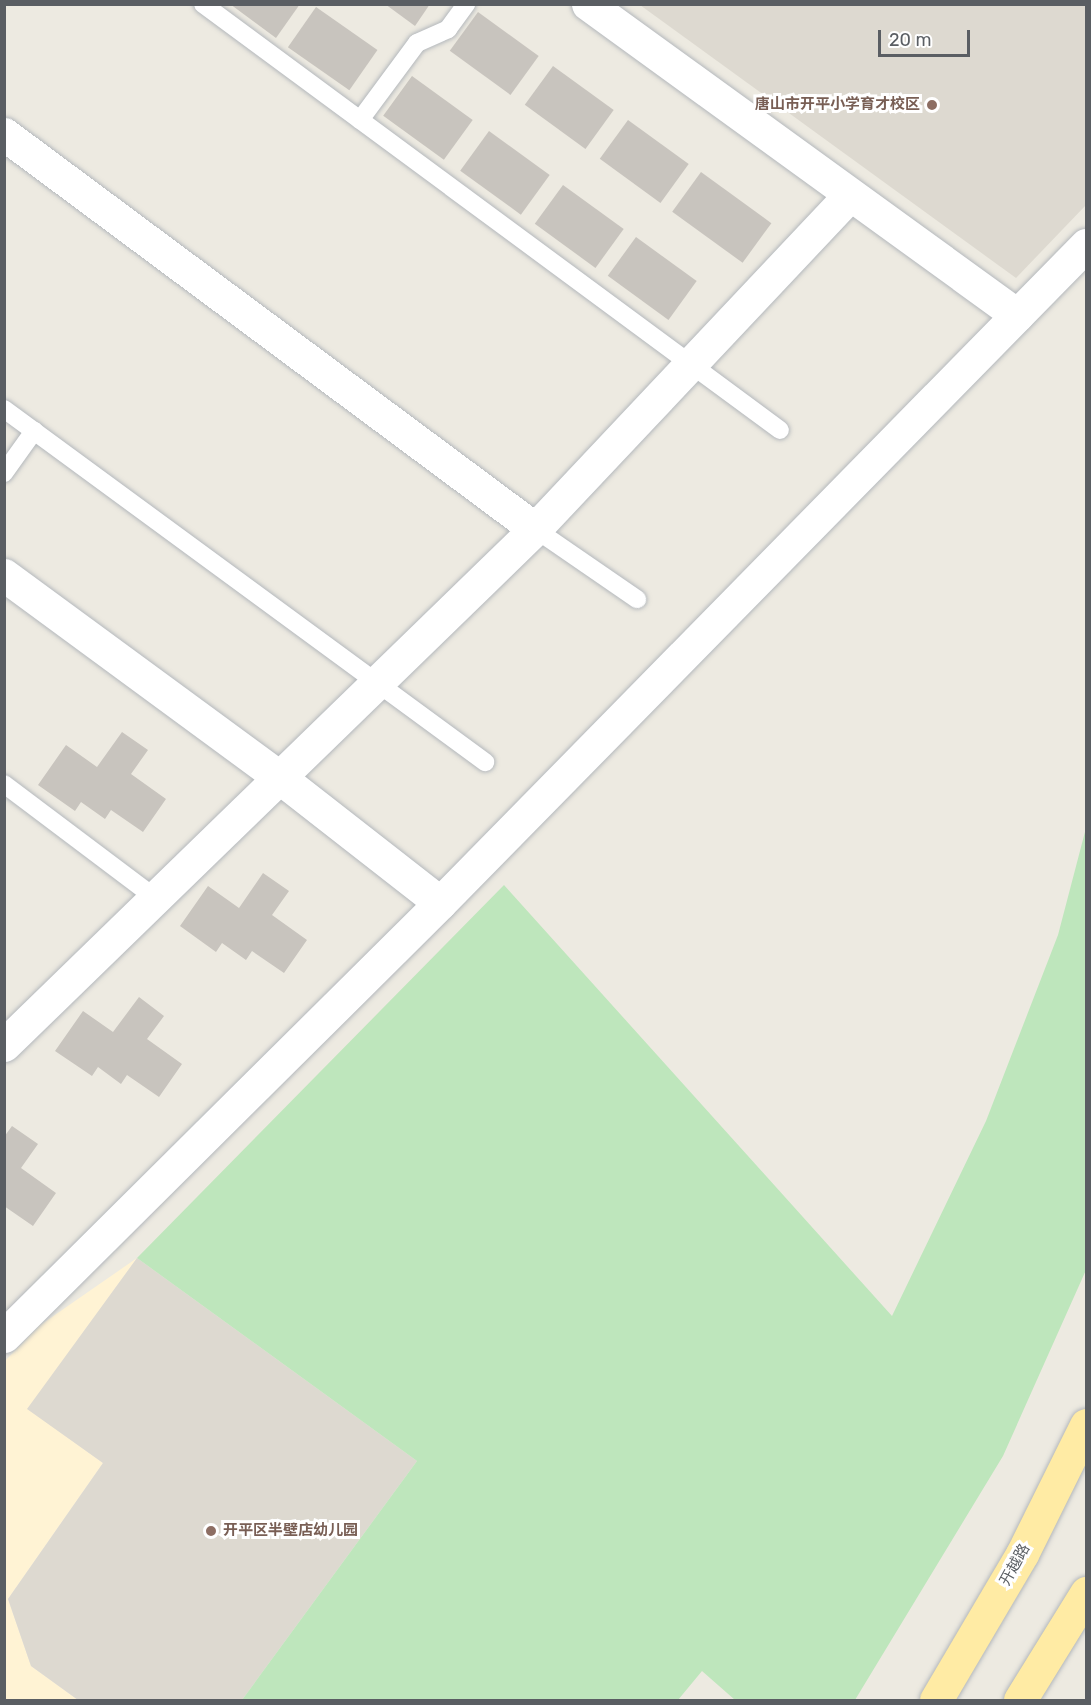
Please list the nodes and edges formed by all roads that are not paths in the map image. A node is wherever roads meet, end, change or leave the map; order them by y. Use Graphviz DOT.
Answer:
graph roads {
  1 [pos="203,4"];
  2 [pos="466,4"];
  3 [pos="588,4"];
  4 [pos="360,120"];
  5 [pos="4,134"];
  6 [pos="850,195"];
  7 [pos="1086,245"];
  8 [pos="1017,315"];
  9 [pos="691,364"];
  10 [pos="4,409"];
  11 [pos="780,430"];
  12 [pos="34,431"];
  13 [pos="4,472"];
  14 [pos="535,529"];
  15 [pos="4,575"];
  16 [pos="637,599"];
  17 [pos="377,683"];
  18 [pos="484,762"];
  19 [pos="279,777"];
  20 [pos="4,784"];
  21 [pos="154,897"];
  22 [pos="440,903"];
  23 [pos="4,1046"];
  24 [pos="4,1336"];
  25 [pos="1086,1425"];
  26 [pos="1086,1593"];
  27 [pos="936,1701"];
  28 [pos="1020,1701"];
  1 -- 4 [label="lane"];
  2 -- 4 [label="lane"];
  3 -- 6 [label="street"];
  4 -- 9 [label="lane"];
  5 -- 14 [label="street"];
  6 -- 8 [label="street"];
  6 -- 9 [label="street"];
  7 -- 8 [label="street"];
  8 -- 22 [label="street"];
  9 -- 11 [label="lane"];
  9 -- 14 [label="street"];
  10 -- 12 [label="lane"];
  12 -- 13 [label="lane"];
  12 -- 17 [label="lane"];
  14 -- 16 [label="lane"];
  14 -- 17 [label="street"];
  15 -- 19 [label="street"];
  17 -- 18 [label="lane"];
  17 -- 19 [label="street"];
  19 -- 21 [label="street"];
  19 -- 22 [label="street"];
  20 -- 21 [label="lane"];
  21 -- 23 [label="street"];
  22 -- 24 [label="street"];
  25 -- 27 [label="main road, 开越路"];
  26 -- 28 [label="main road"];
}
